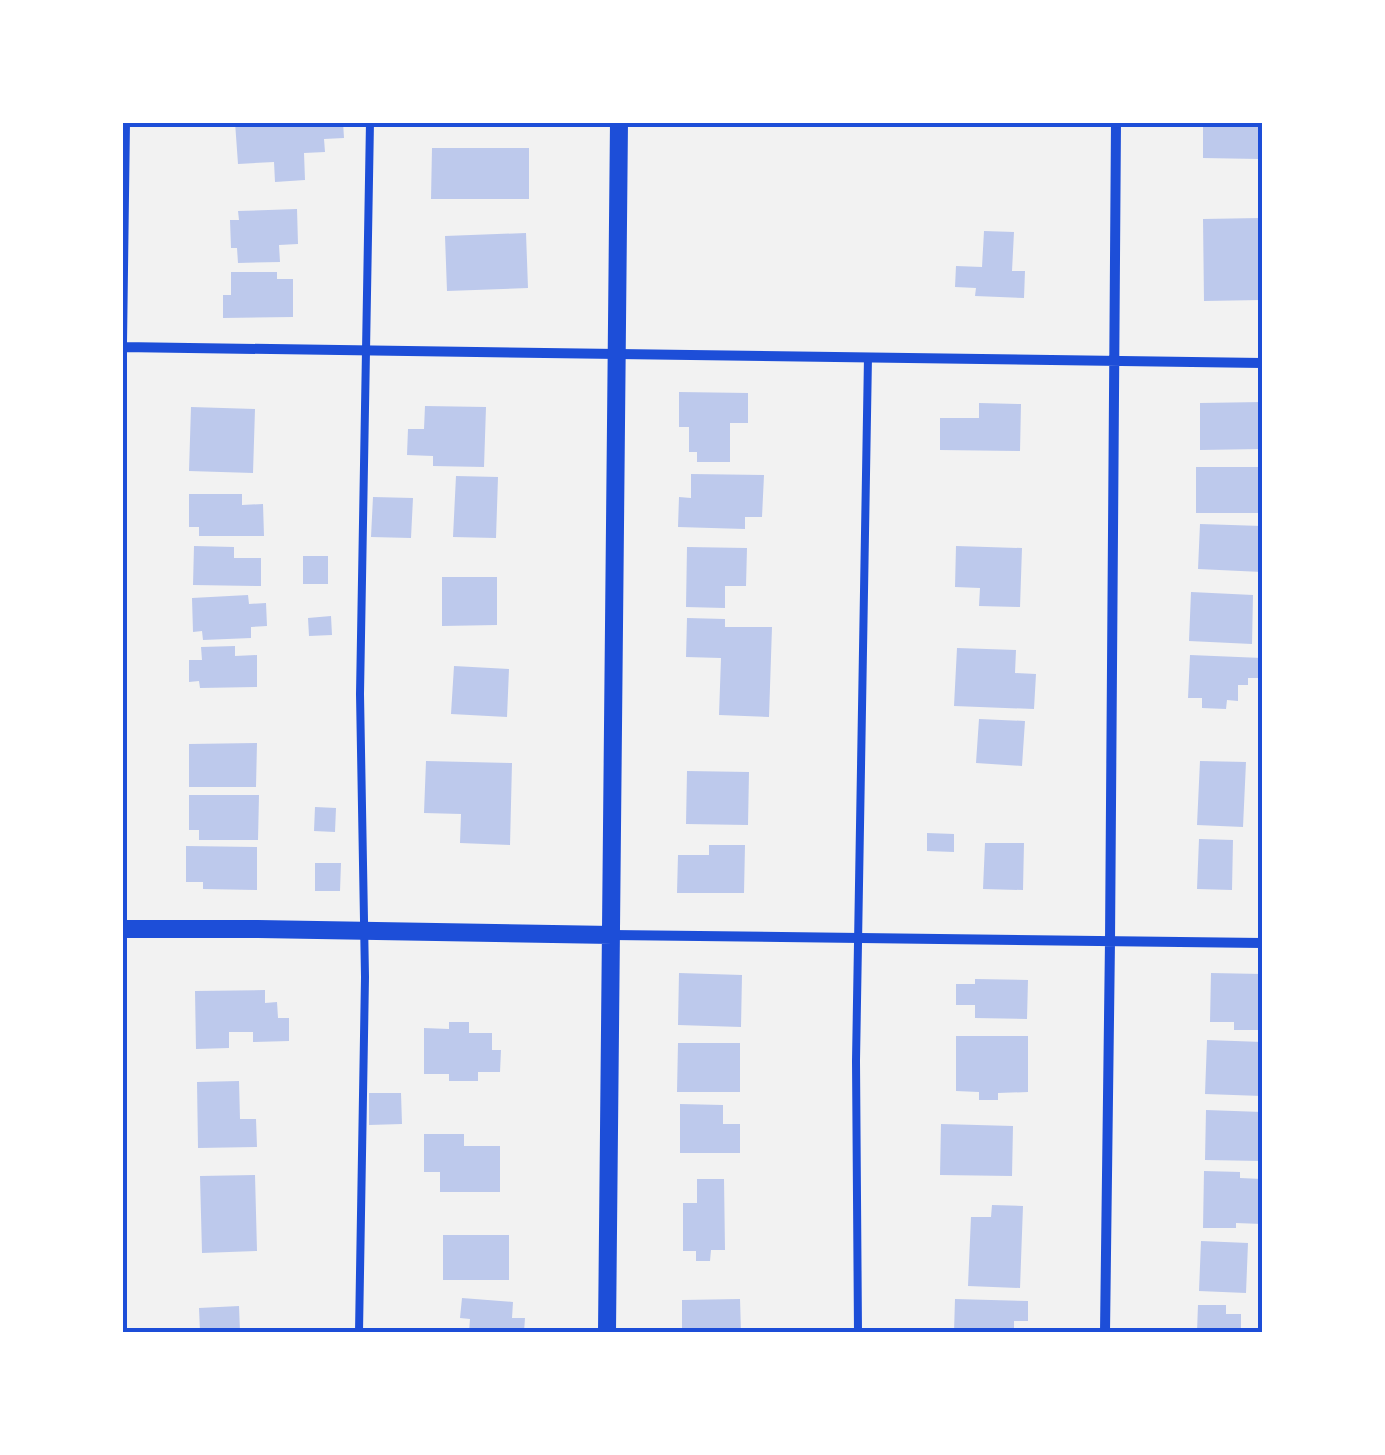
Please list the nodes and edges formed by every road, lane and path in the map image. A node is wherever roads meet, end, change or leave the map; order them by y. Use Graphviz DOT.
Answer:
graph roads {
  1 [pos="125,122"];
  2 [pos="370,122"];
  3 [pos="620,122"];
  4 [pos="1116,122"];
  5 [pos="122,347"];
  6 [pos="366,350"];
  7 [pos="617,354"];
  8 [pos="868,357"];
  9 [pos="1114,361"];
  10 [pos="1262,363"];
  11 [pos="122,474"];
  12 [pos="122,929"];
  13 [pos="365,931"];
  14 [pos="612,935"];
  15 [pos="858,939"];
  16 [pos="1110,941"];
  17 [pos="1262,943"];
  18 [pos="360,1332"];
  19 [pos="608,1332"];
  20 [pos="858,1332"];
  21 [pos="1105,1332"];
  1 -- 5 [label="street"];
  2 -- 6 [label="lane"];
  3 -- 7 [label="street"];
  4 -- 9 [label="street"];
  5 -- 6 [label="street"];
  5 -- 11 [label="street"];
  6 -- 7 [label="street"];
  6 -- 13 [label="lane"];
  7 -- 8 [label="street"];
  7 -- 14 [label="street"];
  8 -- 9 [label="street"];
  8 -- 15 [label="lane"];
  9 -- 10 [label="street"];
  9 -- 16 [label="street"];
  12 -- 13 [label="street"];
  13 -- 14 [label="street"];
  13 -- 18 [label="lane"];
  14 -- 15 [label="street"];
  14 -- 19 [label="street"];
  15 -- 16 [label="street"];
  15 -- 20 [label="lane"];
  16 -- 17 [label="street"];
  16 -- 21 [label="street"];
}
